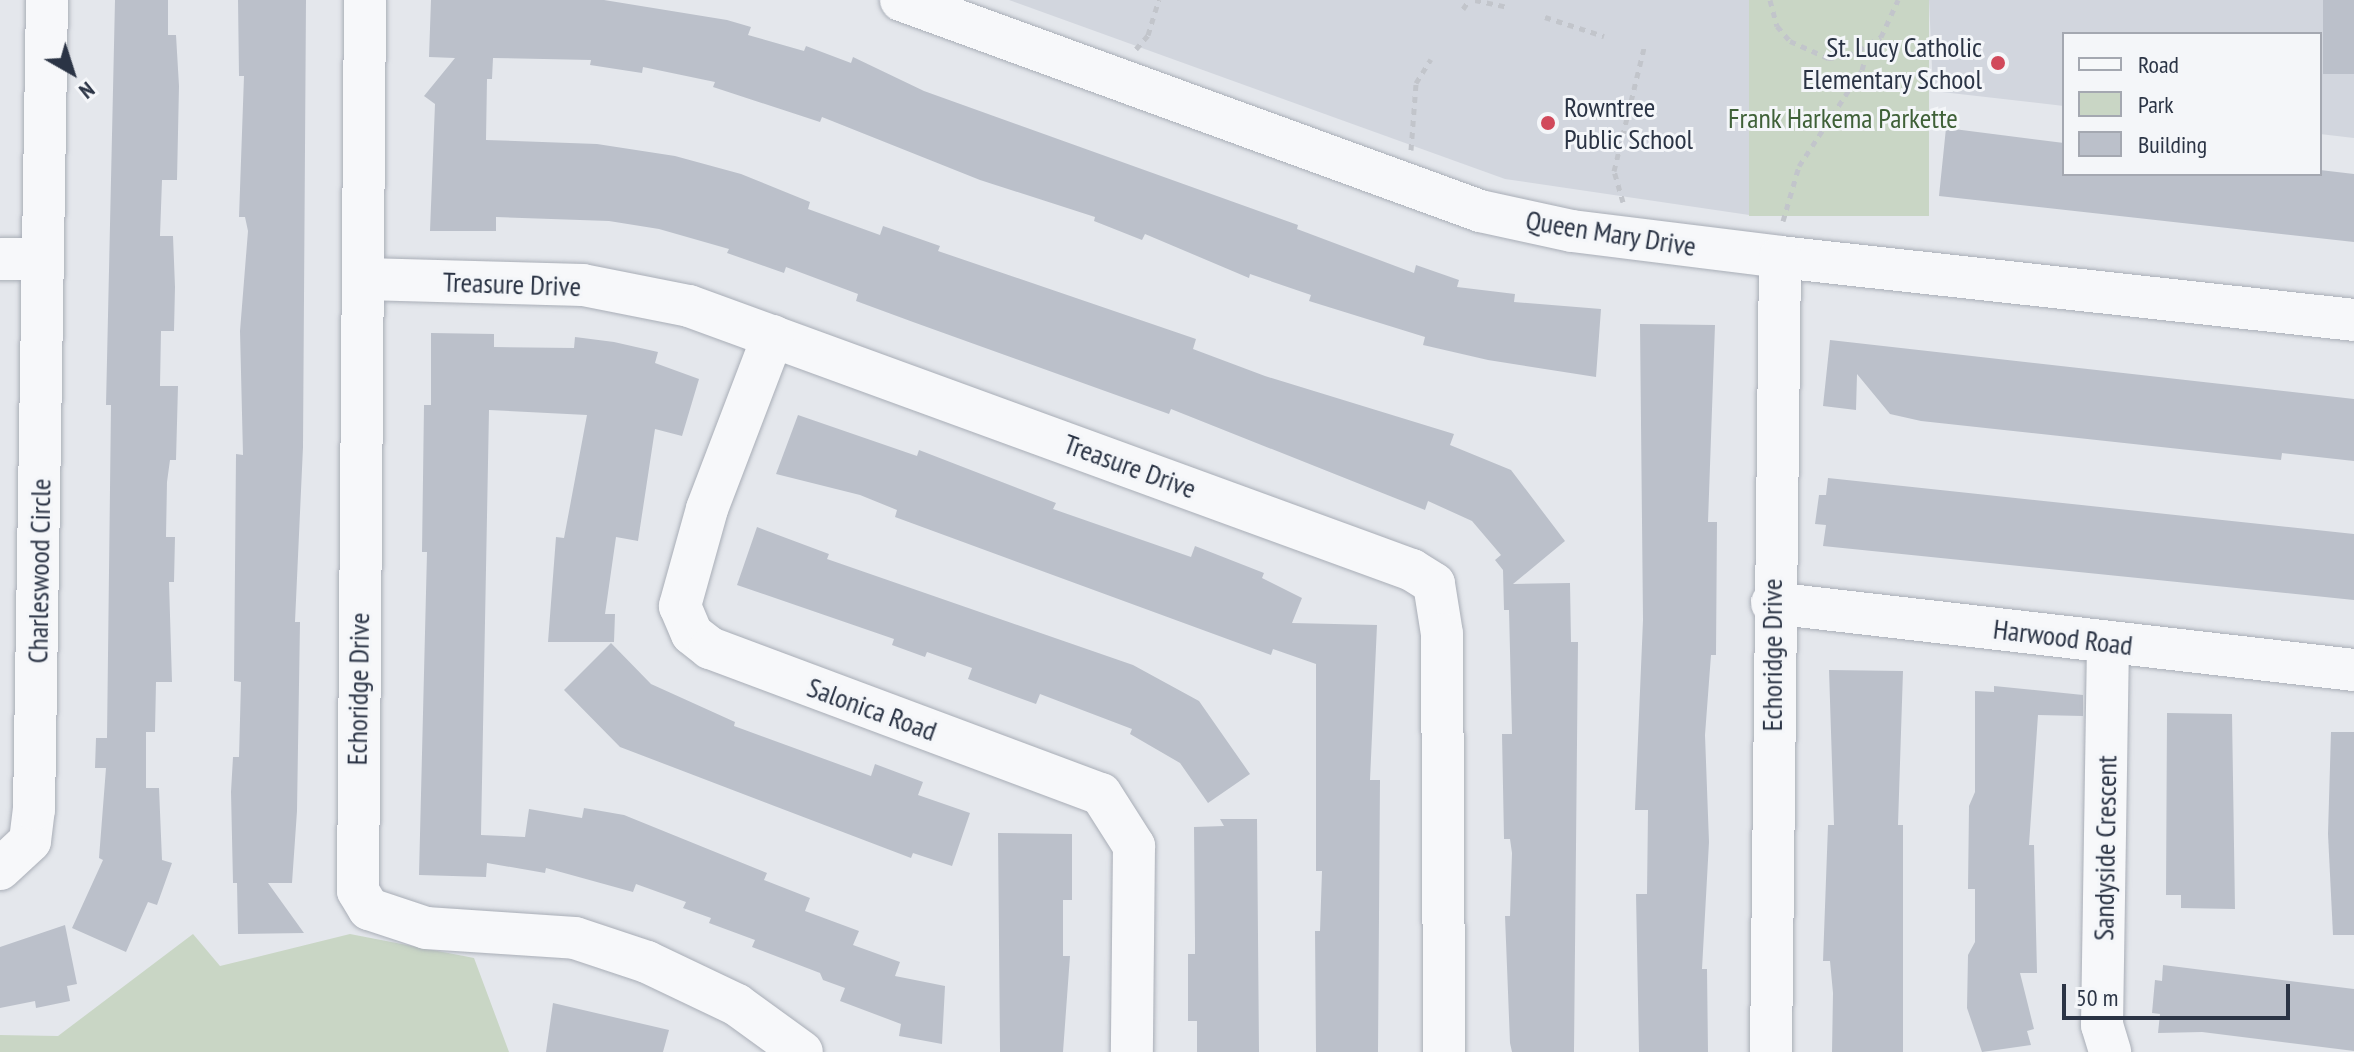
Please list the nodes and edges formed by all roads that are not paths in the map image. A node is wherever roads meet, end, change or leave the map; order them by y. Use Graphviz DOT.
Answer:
graph roads {
  1 [pos="47,0"];
  2 [pos="365,0"];
  3 [pos="901,0"];
  4 [pos="1782,240"];
  5 [pos="0,259"];
  6 [pos="43,260"];
  7 [pos="365,279"];
  8 [pos="2354,320"];
  9 [pos="773,336"];
  10 [pos="1772,603"];
  11 [pos="2108,643"];
  12 [pos="2354,670"];
  13 [pos="0,869"];
  14 [pos="802,1052"];
  15 [pos="1132,1052"];
  16 [pos="1444,1052"];
  17 [pos="1771,1052"];
  18 [pos="2110,1052"];
  1 -- 6 [label="street, Charleswood Circle"];
  2 -- 7 [label="street, Echoridge Drive"];
  3 -- 4 [label="street, Queen Mary Drive"];
  4 -- 8 [label="street, Queen Mary Drive"];
  4 -- 10 [label="street, Echoridge Drive"];
  5 -- 6 [label="street"];
  6 -- 13 [label="street, Charleswood Circle"];
  7 -- 9 [label="street, Treasure Drive"];
  7 -- 14 [label="street, Echoridge Drive"];
  9 -- 15 [label="street, Salonica Road"];
  9 -- 16 [label="street, Treasure Drive"];
  10 -- 11 [label="street, Harwood Road"];
  10 -- 17 [label="street, Echoridge Drive"];
  11 -- 12 [label="street, Harwood Road"];
  11 -- 18 [label="street, Sandyside Crescent"];
}
